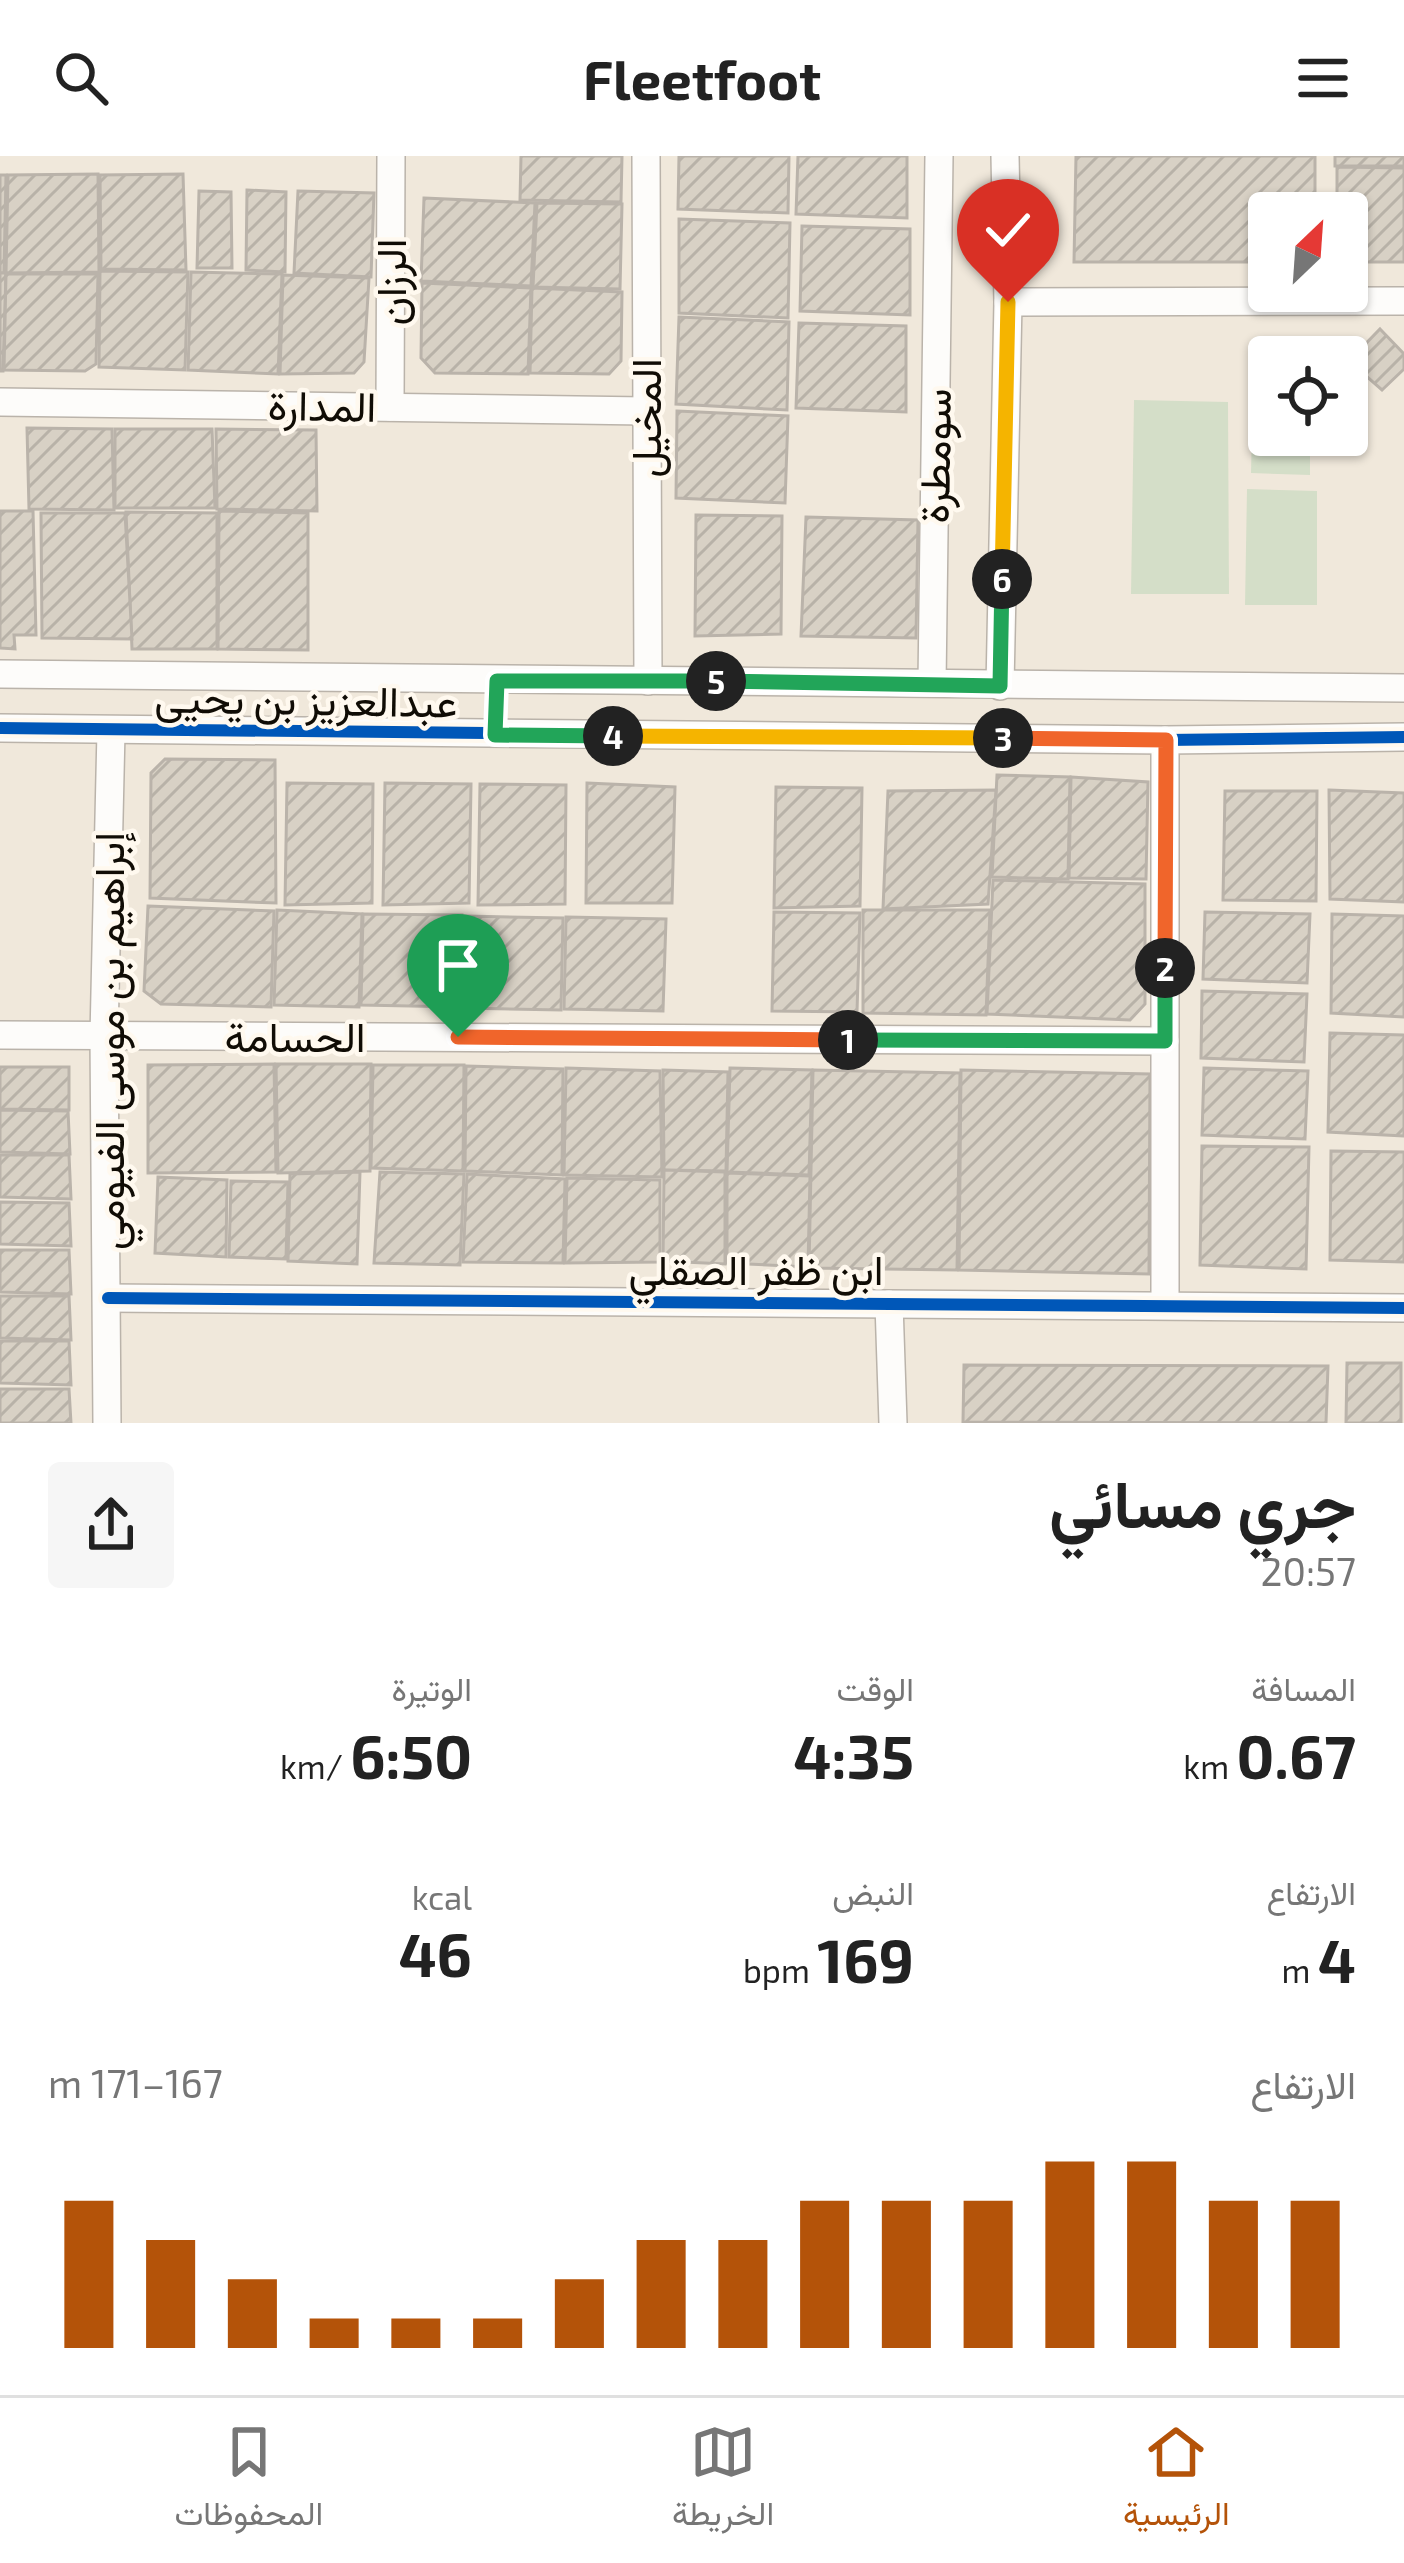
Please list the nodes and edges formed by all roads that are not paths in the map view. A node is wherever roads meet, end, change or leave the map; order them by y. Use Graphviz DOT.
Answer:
graph roads {
  1 [pos="391,156"];
  2 [pos="646,156"];
  3 [pos="939,156"];
  4 [pos="1005,156"];
  5 [pos="1404,301"];
  6 [pos="1008,302"];
  7 [pos="0,402"];
  8 [pos="390,407"];
  9 [pos="645,411"];
  10 [pos="0,674"];
  11 [pos="497,681"];
  12 [pos="649,681"];
  13 [pos="932,683"];
  14 [pos="1000,686"];
  15 [pos="1404,688"];
  16 [pos="0,728"];
  17 [pos="111,731"];
  18 [pos="495,735"];
  19 [pos="1404,737"];
  20 [pos="1166,740"];
  21 [pos="0,1035"];
  22 [pos="104,1036"];
  23 [pos="1165,1041"];
  24 [pos="109,1298"];
  25 [pos="890,1304"];
  26 [pos="1165,1304"];
  27 [pos="1404,1308"];
  28 [pos="107,1423"];
  29 [pos="893,1423"];
  1 -- 8 [label="street, الرزان"];
  2 -- 9 [label="street, المخيل"];
  3 -- 13 [label="street, سومطرة"];
  4 -- 6 [label="street, سومطرة"];
  5 -- 6 [label="street"];
  6 -- 14 [label="street, سومطرة"];
  7 -- 8 [label="street, المدارة"];
  8 -- 9 [label="street, المدارة"];
  9 -- 12 [label="street, المخيل"];
  10 -- 11 [label="street, عبدالعزيز بن يحيى"];
  11 -- 12 [label="street, عبدالعزيز بن يحيى"];
  11 -- 18 [label="street, عبدالعزيز بن يحيى"];
  12 -- 13 [label="street, عبدالعزيز بن يحيى"];
  13 -- 14 [label="street, عبدالعزيز بن يحيى"];
  14 -- 15 [label="street, عبدالعزيز بن يحيى"];
  16 -- 17 [label="street, عبدالعزيز بن يحيى"];
  17 -- 18 [label="street, عبدالعزيز بن يحيى"];
  17 -- 22 [label="street, إبراهيم بن موسى الفيومي"];
  18 -- 20 [label="street, عبدالعزيز بن يحيى"];
  19 -- 20 [label="street, عبدالعزيز بن يحيى"];
  20 -- 23 [label="street"];
  21 -- 22 [label="street, الحسامة"];
  22 -- 23 [label="street, الحسامة"];
  22 -- 24 [label="street, إبراهيم بن موسى الفيومي"];
  23 -- 26 [label="street"];
  24 -- 25 [label="street, ابن ظفر الصقلي"];
  24 -- 28 [label="street, إبراهيم بن موسى الفيومي"];
  25 -- 26 [label="street, ابن ظفر الصقلي"];
  25 -- 29 [label="street"];
  26 -- 27 [label="street, ابن ظفر الصقلي"];
}
